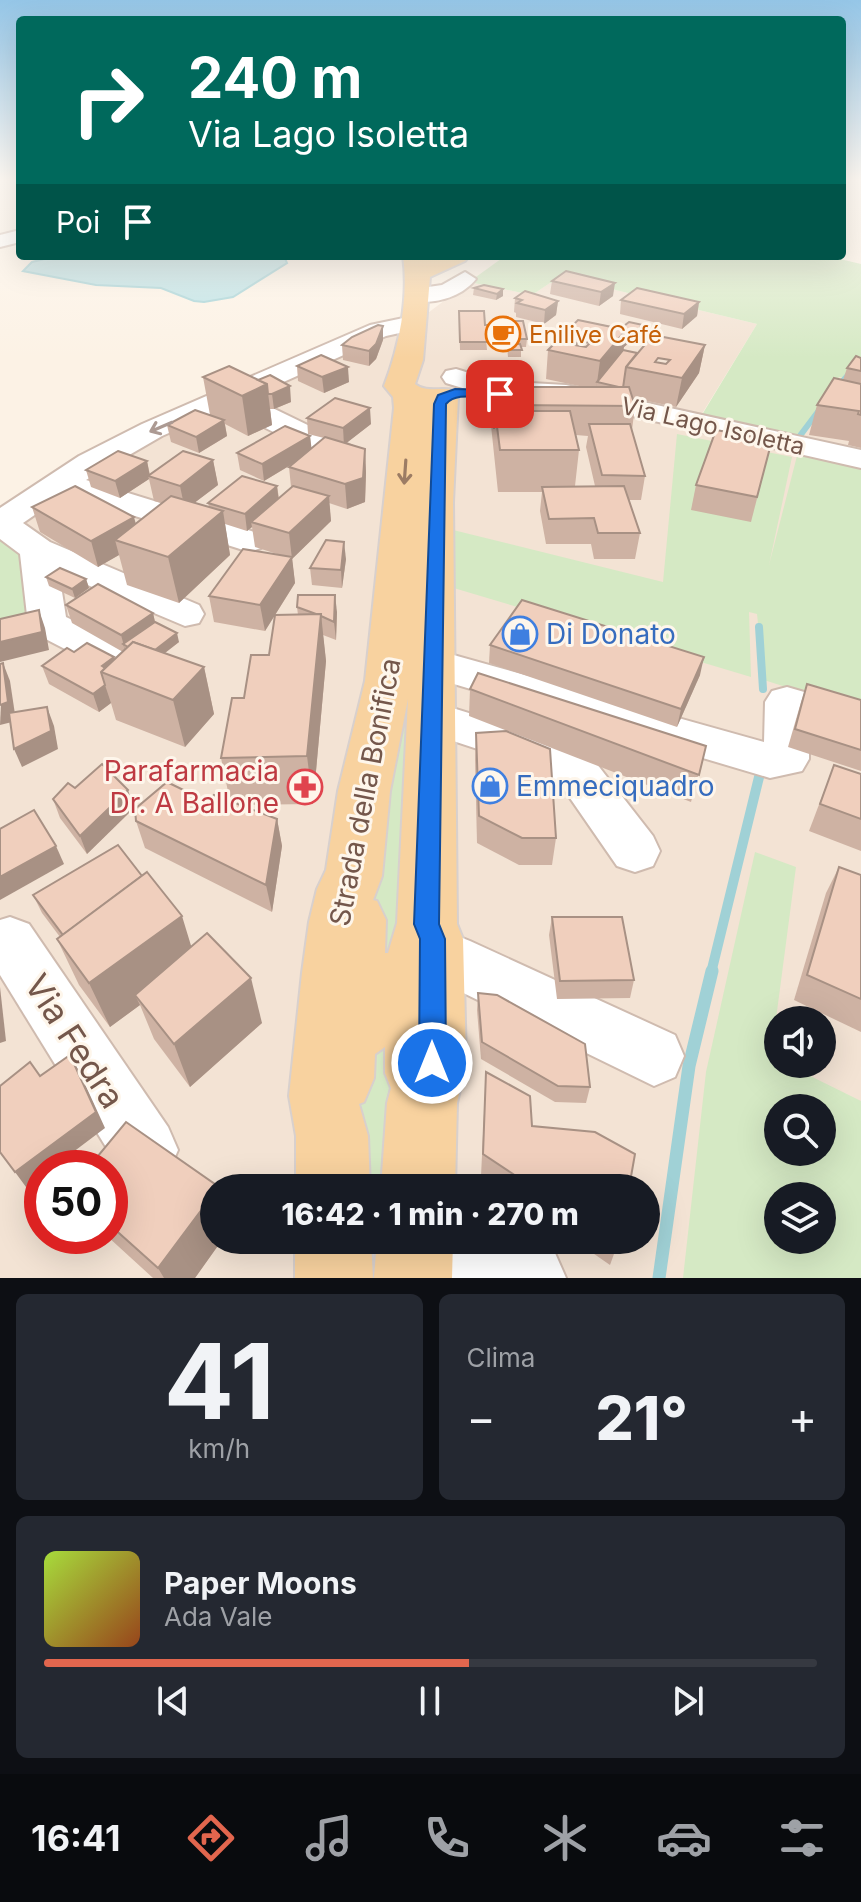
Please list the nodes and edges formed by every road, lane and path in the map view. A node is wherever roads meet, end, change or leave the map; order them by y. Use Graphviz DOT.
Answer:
graph roads {
  1 [pos="446,260"];
  2 [pos="465,279"];
  3 [pos="422,285"];
  4 [pos="436,382"];
  5 [pos="229,398"];
  6 [pos="342,454"];
  7 [pos="861,459"];
  8 [pos="59,482"];
  9 [pos="0,523"];
  10 [pos="249,541"];
  11 [pos="37,550"];
  12 [pos="185,614"];
  13 [pos="432,663"];
  14 [pos="160,680"];
  15 [pos="430,717"];
  16 [pos="843,719"];
  17 [pos="635,851"];
  18 [pos="354,876"];
  19 [pos="430,941"];
  20 [pos="0,945"];
  21 [pos="654,1056"];
  22 [pos="422,1103"];
  23 [pos="145,1150"];
  24 [pos="332,1162"];
  25 [pos="418,1174"];
  26 [pos="333,1254"];
  27 [pos="485,1254"];
  28 [pos="334,1278"];
  29 [pos="530,1278"];
  1 -- 3 [label="main road, Strada della Bonifica"];
  2 -- 3 [label="street"];
  3 -- 4 [label="main road, Strada della Bonifica"];
  3 -- 5 [label="street"];
  4 -- 7 [label="street, Via Lago Isoletta"];
  4 -- 13 [label="main road, Strada della Bonifica"];
  4 -- 18 [label="main road, Strada della Bonifica, one-way"];
  5 -- 6 [label="street"];
  5 -- 8 [label="street, one-way"];
  8 -- 9 [label="street"];
  8 -- 10 [label="street"];
  9 -- 11 [label="street"];
  11 -- 12 [label="street"];
  11 -- 14 [label="street"];
  13 -- 15 [label="main road, Strada della Bonifica"];
  13 -- 16 [label="street"];
  15 -- 17 [label="street, Strada della Bonifica"];
  15 -- 19 [label="main road, Strada della Bonifica"];
  18 -- 19 [label="main road"];
  18 -- 24 [label="main road, Strada della Bonifica"];
  19 -- 21 [label="street"];
  19 -- 22 [label="main road, Strada della Bonifica"];
  20 -- 23 [label="street, Via Fedra"];
  22 -- 24 [label="main road"];
  22 -- 25 [label="main road, Strada della Bonifica"];
  26 -- 28 [label="main road"];
  27 -- 29 [label="street, Strada della Bonifica"];
}
